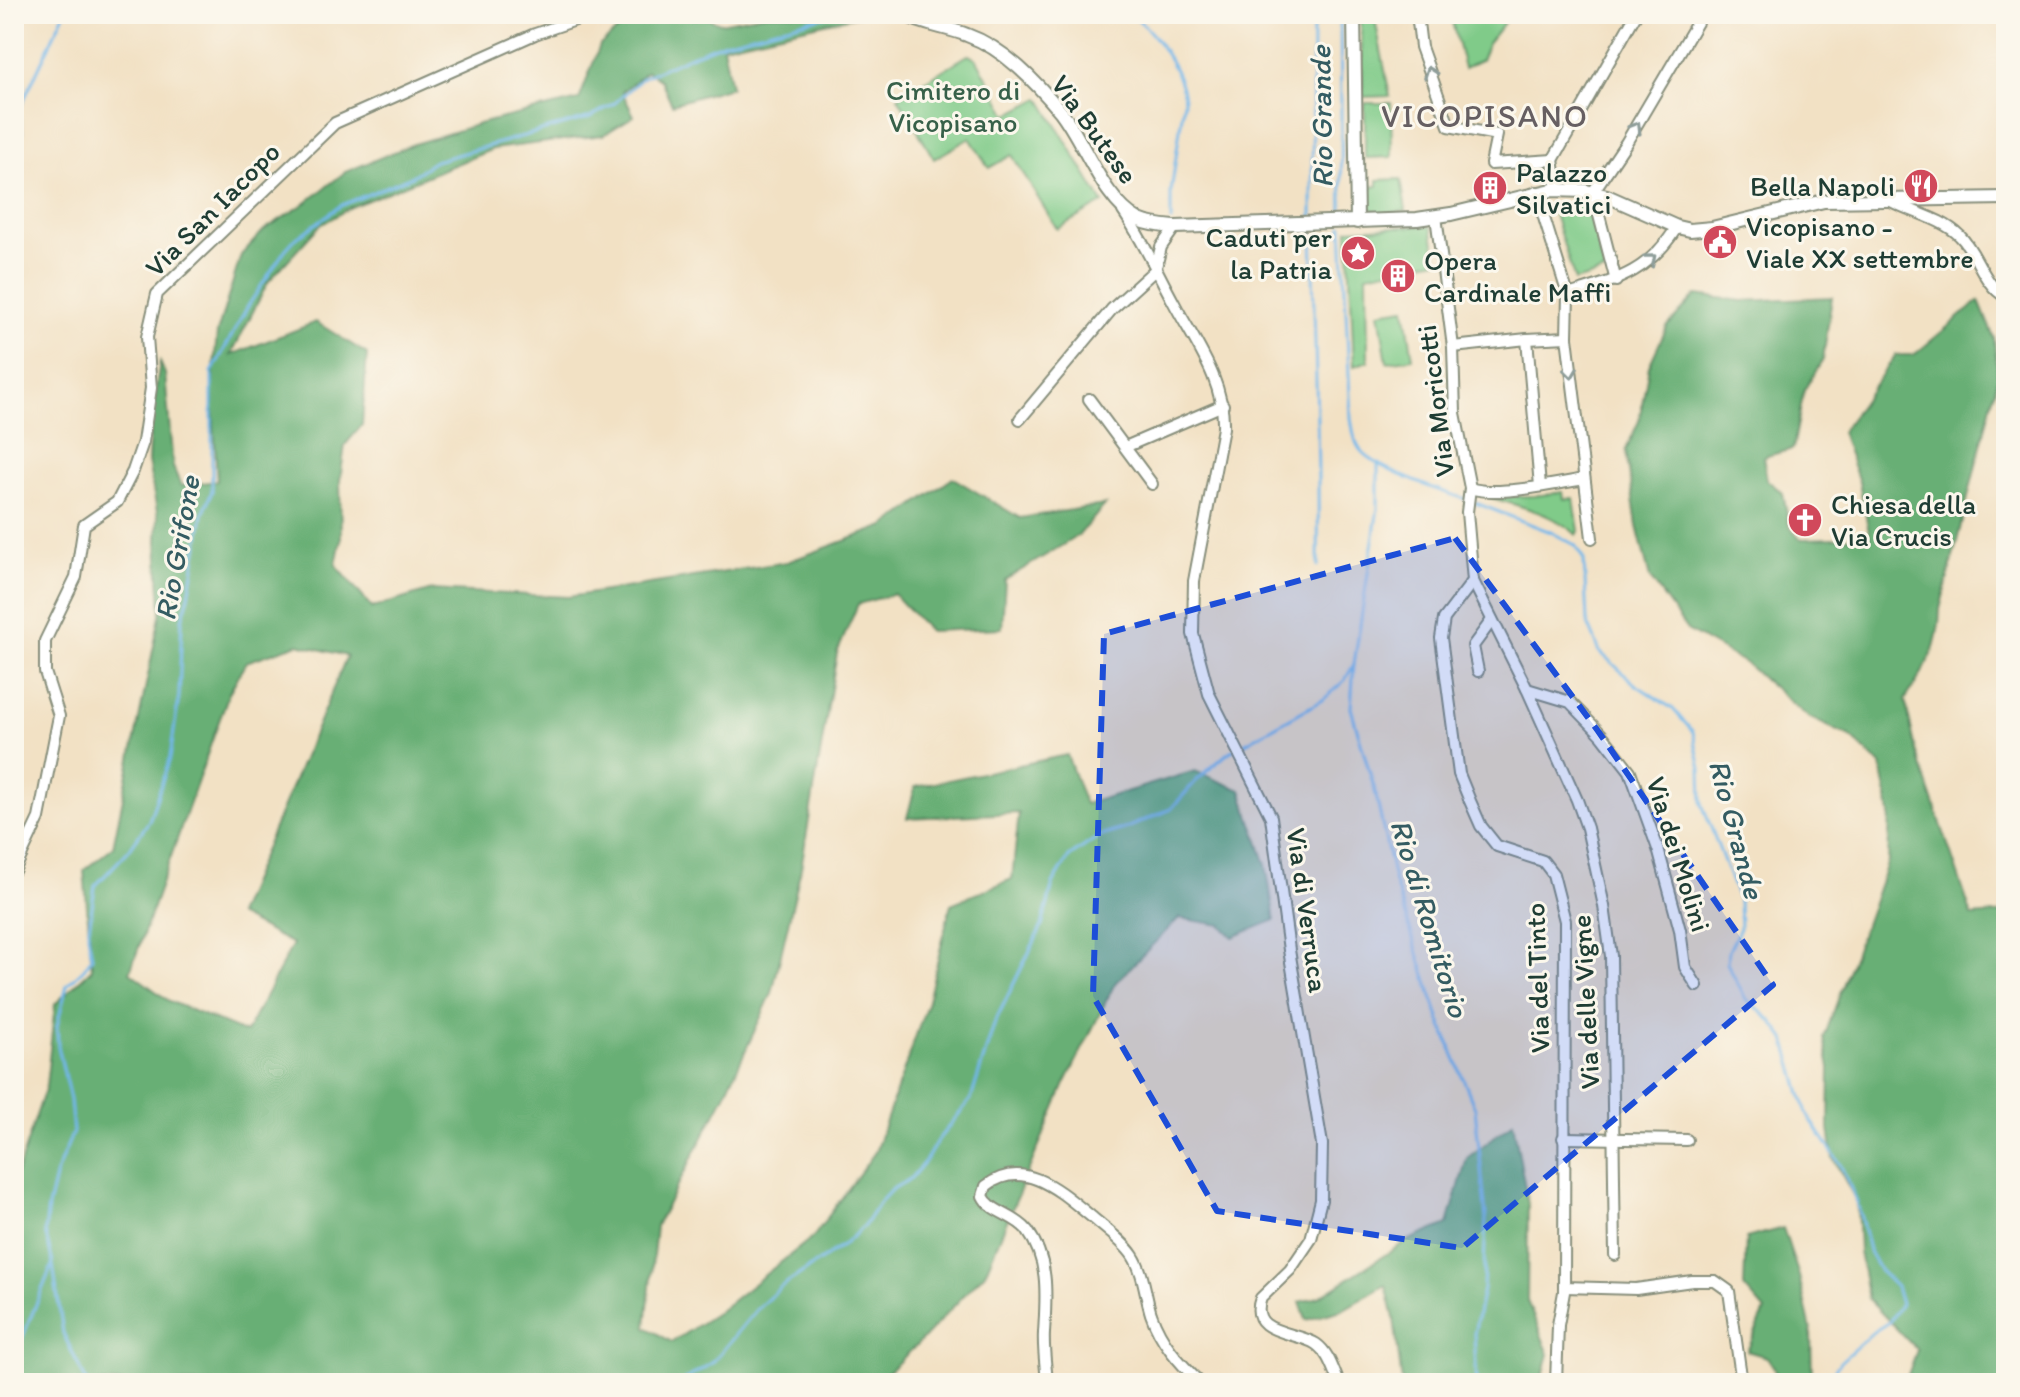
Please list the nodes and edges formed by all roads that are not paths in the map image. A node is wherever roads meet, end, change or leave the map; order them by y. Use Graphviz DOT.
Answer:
graph roads {
  1 [pos="593,14"];
  2 [pos="903,14"];
  3 [pos="1354,14"];
  4 [pos="1417,14"];
  5 [pos="1636,14"];
  6 [pos="1702,14"];
  7 [pos="1553,160"];
  8 [pos="1558,190"];
  9 [pos="1536,192"];
  10 [pos="1593,192"];
  11 [pos="2006,198"];
  12 [pos="1889,200"];
  13 [pos="1116,201"];
  14 [pos="1436,216"];
  15 [pos="1351,222"];
  16 [pos="1156,225"];
  17 [pos="1175,227"];
  18 [pos="1677,227"];
  19 [pos="1143,242"];
  20 [pos="1161,247"];
  21 [pos="1156,269"];
  22 [pos="1616,281"];
  23 [pos="1568,295"];
  24 [pos="2006,297"];
  25 [pos="1567,337"];
  26 [pos="1527,339"];
  27 [pos="1453,347"];
  28 [pos="1089,399"];
  29 [pos="1223,405"];
  30 [pos="1020,419"];
  31 [pos="1125,447"];
  32 [pos="1584,479"];
  33 [pos="1152,484"];
  34 [pos="1540,486"];
  35 [pos="1470,490"];
  36 [pos="1592,538"];
  37 [pos="1473,581"];
  38 [pos="1492,620"];
  39 [pos="1478,671"];
  40 [pos="1527,689"];
  41 [pos="14,871"];
  42 [pos="1697,986"];
  43 [pos="1563,1138"];
  44 [pos="1615,1139"];
  45 [pos="1687,1140"];
  46 [pos="1615,1255"];
  47 [pos="1564,1287"];
  48 [pos="1047,1383"];
  49 [pos="1200,1383"];
  50 [pos="1339,1383"];
  51 [pos="1556,1383"];
  52 [pos="1742,1383"];
  1 -- 41 [label="street, Via San Iacopo"];
  2 -- 13 [label="street, Via Butese"];
  3 -- 15 [label="street"];
  7 -- 4 [label="street, one-way"];
  5 -- 7 [label="street"];
  10 -- 6 [label="street, one-way"];
  7 -- 8 [label="street"];
  8 -- 9 [label="street, Via Butese"];
  8 -- 10 [label="street, Via Butese"];
  9 -- 14 [label="street, Via Butese"];
  9 -- 23 [label="street"];
  10 -- 18 [label="street, Via Butese"];
  10 -- 22 [label="street"];
  11 -- 12 [label="street"];
  12 -- 18 [label="street"];
  12 -- 24 [label="street"];
  13 -- 16 [label="street, Via Butese"];
  13 -- 19 [label="street, Via di Verruca"];
  14 -- 15 [label="street, Via Butese"];
  14 -- 27 [label="street, Via Moricotti"];
  15 -- 17 [label="street, Via Butese"];
  16 -- 17 [label="street, Via Butese"];
  16 -- 19 [label="street"];
  16 -- 20 [label="street"];
  17 -- 20 [label="street"];
  22 -- 18 [label="street, one-way"];
  19 -- 21 [label="street, Via di Verruca"];
  20 -- 21 [label="street"];
  21 -- 29 [label="street, Via di Verruca"];
  21 -- 30 [label="street"];
  22 -- 23 [label="street"];
  23 -- 25 [label="street"];
  25 -- 26 [label="street"];
  25 -- 32 [label="street, one-way"];
  26 -- 27 [label="street"];
  26 -- 34 [label="street"];
  27 -- 35 [label="street, Via Moricotti"];
  28 -- 31 [label="street"];
  29 -- 31 [label="street"];
  29 -- 50 [label="street, Via di Verruca"];
  31 -- 33 [label="street"];
  32 -- 34 [label="street"];
  32 -- 36 [label="street"];
  34 -- 35 [label="street"];
  35 -- 37 [label="street, Via Moricotti"];
  37 -- 38 [label="street, Via delle Vigne"];
  37 -- 43 [label="street, Via del Tinto"];
  38 -- 39 [label="street"];
  38 -- 40 [label="street, Via delle Vigne"];
  40 -- 42 [label="street, Via dei Molini"];
  40 -- 44 [label="street, Via delle Vigne"];
  43 -- 44 [label="street"];
  43 -- 47 [label="street, Via del Tinto"];
  44 -- 45 [label="street"];
  44 -- 46 [label="street, Via delle Vigne"];
  47 -- 51 [label="street, Via del Tinto"];
  47 -- 52 [label="street"];
  48 -- 49 [label="street"];
}
